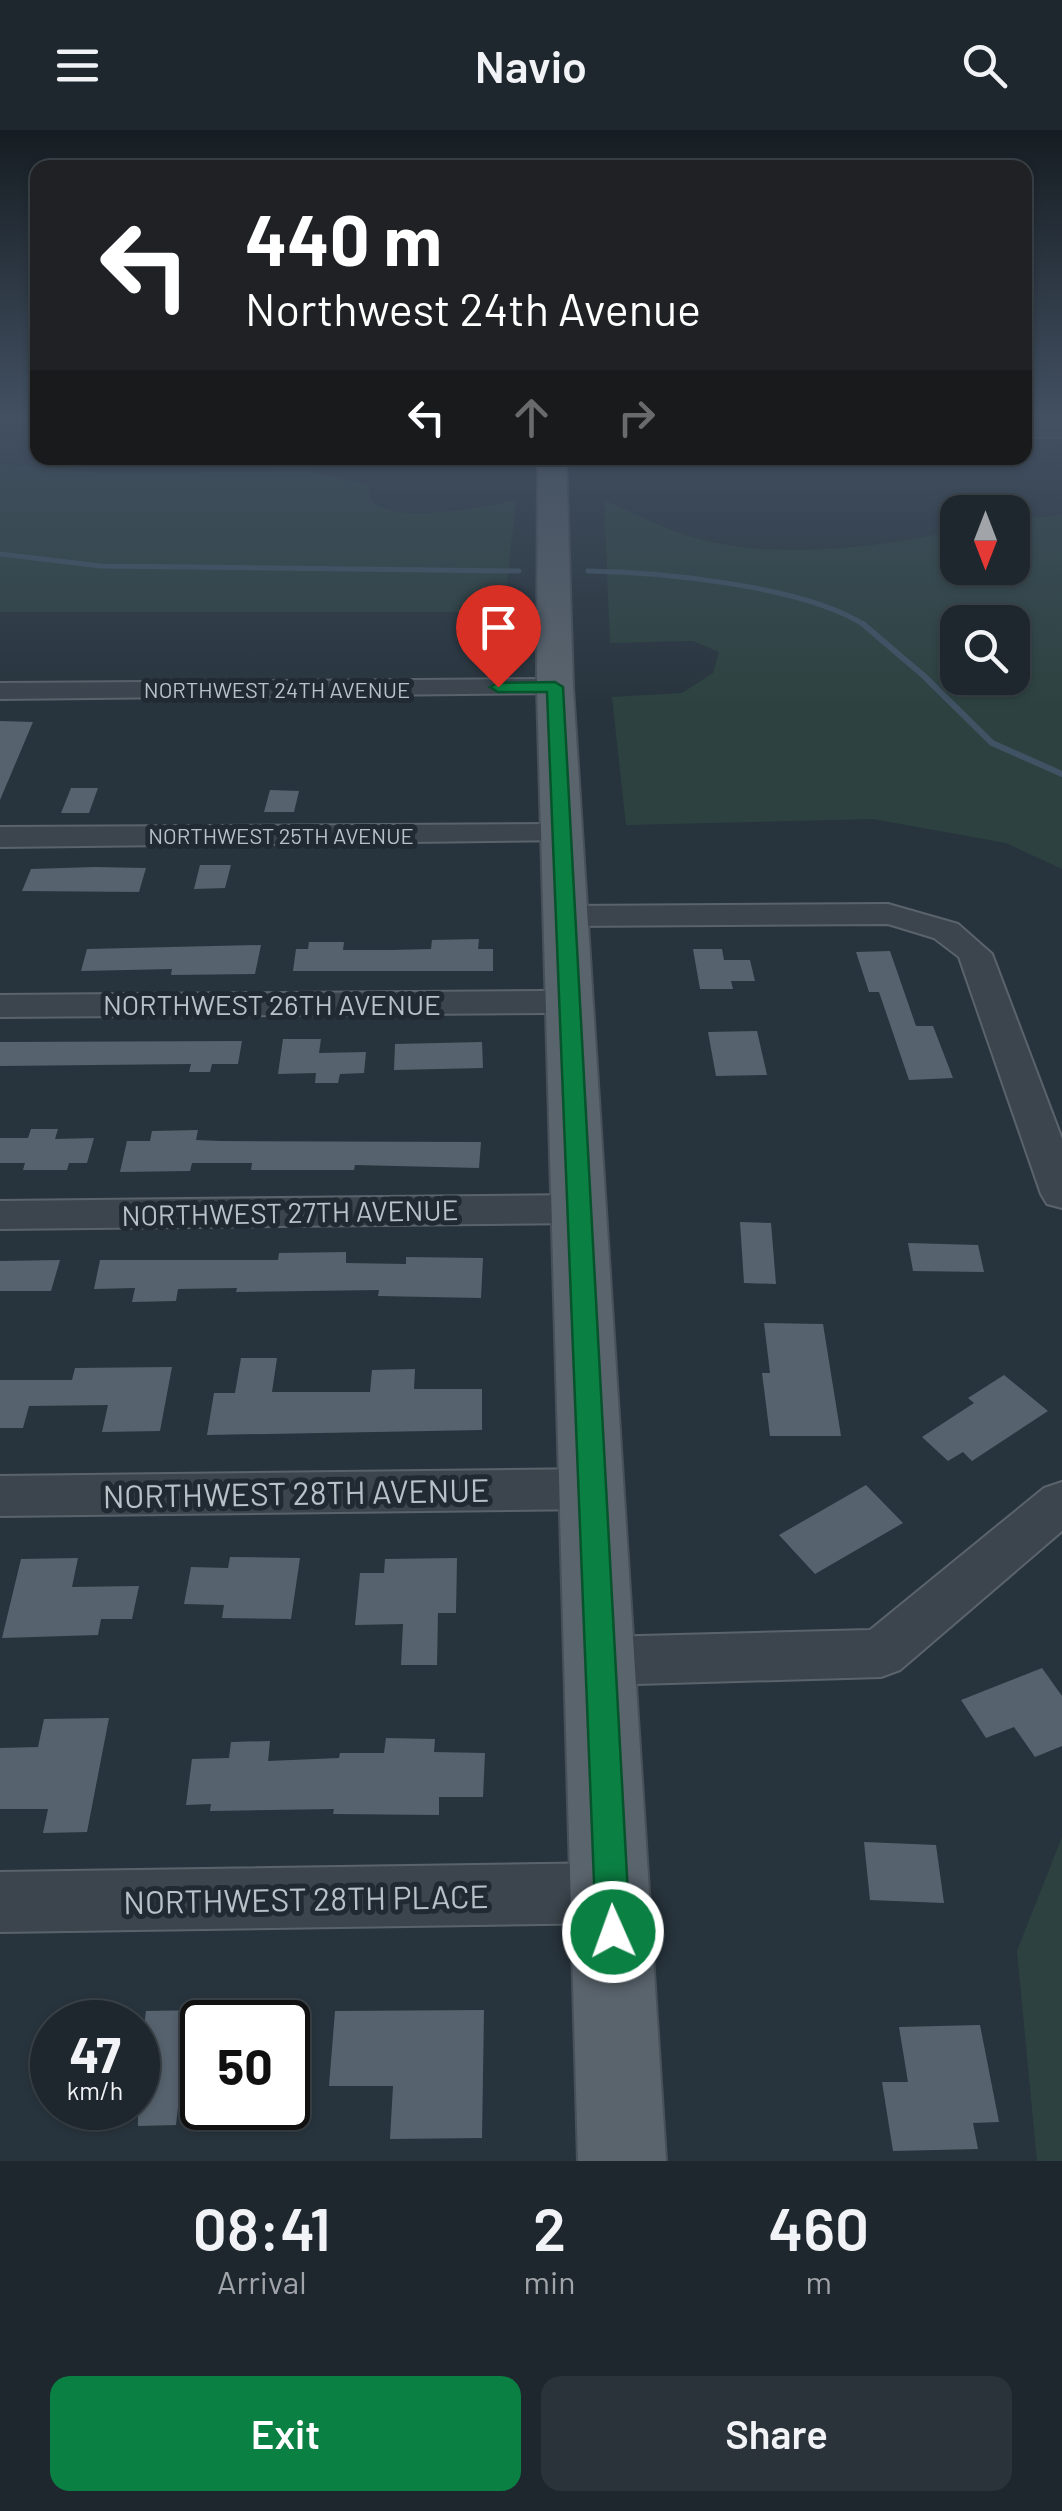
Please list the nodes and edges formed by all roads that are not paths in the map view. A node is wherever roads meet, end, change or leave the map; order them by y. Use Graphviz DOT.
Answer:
graph roads {
  1 [pos="553,515"];
  2 [pos="555,687"];
  3 [pos="0,691"];
  4 [pos="563,833"];
  5 [pos="0,837"];
  6 [pos="566,916"];
  7 [pos="544,1002"];
  8 [pos="0,1006"];
  9 [pos="1062,1194"];
  10 [pos="579,1208"];
  11 [pos="0,1215"];
  12 [pos="593,1488"];
  13 [pos="0,1496"];
  14 [pos="1049,1514"];
  15 [pos="602,1661"];
  16 [pos="612,1893"];
  17 [pos="0,1902"];
  18 [pos="622,2161"];
  1 -- 2 [label="main road"];
  2 -- 3 [label="street, NORTHWEST 24TH AVENUE"];
  2 -- 4 [label="main road"];
  4 -- 5 [label="street, NORTHWEST 25TH AVENUE"];
  4 -- 6 [label="main road"];
  6 -- 9 [label="street"];
  6 -- 10 [label="main road"];
  7 -- 8 [label="street, NORTHWEST 26TH AVENUE"];
  10 -- 11 [label="street, NORTHWEST 27TH AVENUE"];
  10 -- 12 [label="main road"];
  12 -- 13 [label="street, NORTHWEST 28TH AVENUE"];
  12 -- 15 [label="main road"];
  14 -- 15 [label="street"];
  15 -- 16 [label="main road"];
  16 -- 17 [label="street, NORTHWEST 28TH PLACE"];
  16 -- 18 [label="main road"];
}
